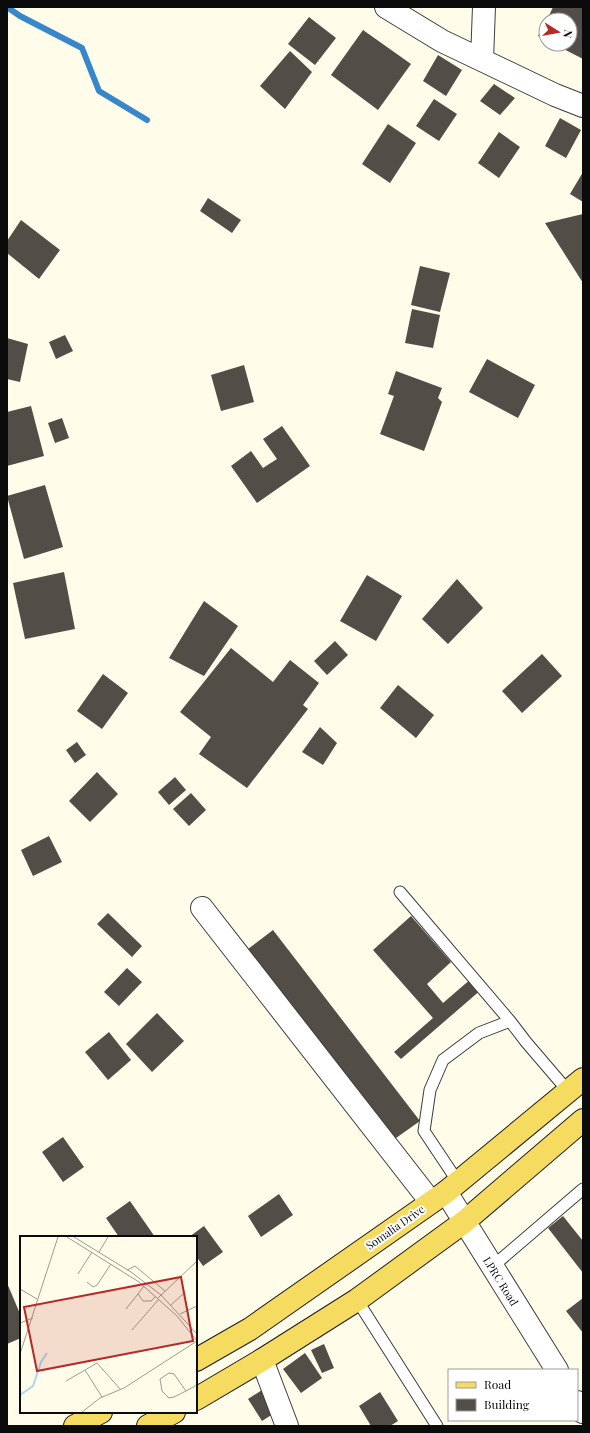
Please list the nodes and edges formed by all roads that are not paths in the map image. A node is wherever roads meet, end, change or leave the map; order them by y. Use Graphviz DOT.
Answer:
graph roads {
  1 [pos="386,7"];
  2 [pos="484,7"];
  3 [pos="482,60"];
  4 [pos="583,106"];
  5 [pos="400,892"];
  6 [pos="202,908"];
  7 [pos="510,1021"];
  8 [pos="576,1085"];
  9 [pos="583,1120"];
  10 [pos="583,1189"];
  11 [pos="445,1192"];
  12 [pos="464,1222"];
  13 [pos="492,1267"];
  14 [pos="357,1300"];
  15 [pos="197,1359"];
  16 [pos="262,1360"];
  17 [pos="556,1369"];
  18 [pos="197,1398"];
  19 [pos="100,1413"];
  20 [pos="172,1413"];
  21 [pos="75,1426"];
  22 [pos="148,1426"];
  23 [pos="287,1426"];
  24 [pos="437,1426"];
  1 -- 3 [label="street"];
  2 -- 3 [label="street"];
  3 -- 4 [label="street"];
  5 -- 7 [label="lane"];
  6 -- 11 [label="street, LPRC Road"];
  7 -- 8 [label="lane"];
  7 -- 11 [label="lane"];
  8 -- 11 [label="main road, Somalia Drive"];
  9 -- 12 [label="main road"];
  10 -- 13 [label="lane"];
  11 -- 12 [label="street, LPRC Road"];
  11 -- 15 [label="main road, Somalia Drive"];
  12 -- 13 [label="street, LPRC Road"];
  12 -- 14 [label="main road"];
  13 -- 17 [label="street, LPRC Road"];
  14 -- 16 [label="main road"];
  14 -- 24 [label="lane"];
  16 -- 18 [label="main road"];
  16 -- 23 [label="street"];
  19 -- 21 [label="main road"];
  20 -- 22 [label="main road"];
}
